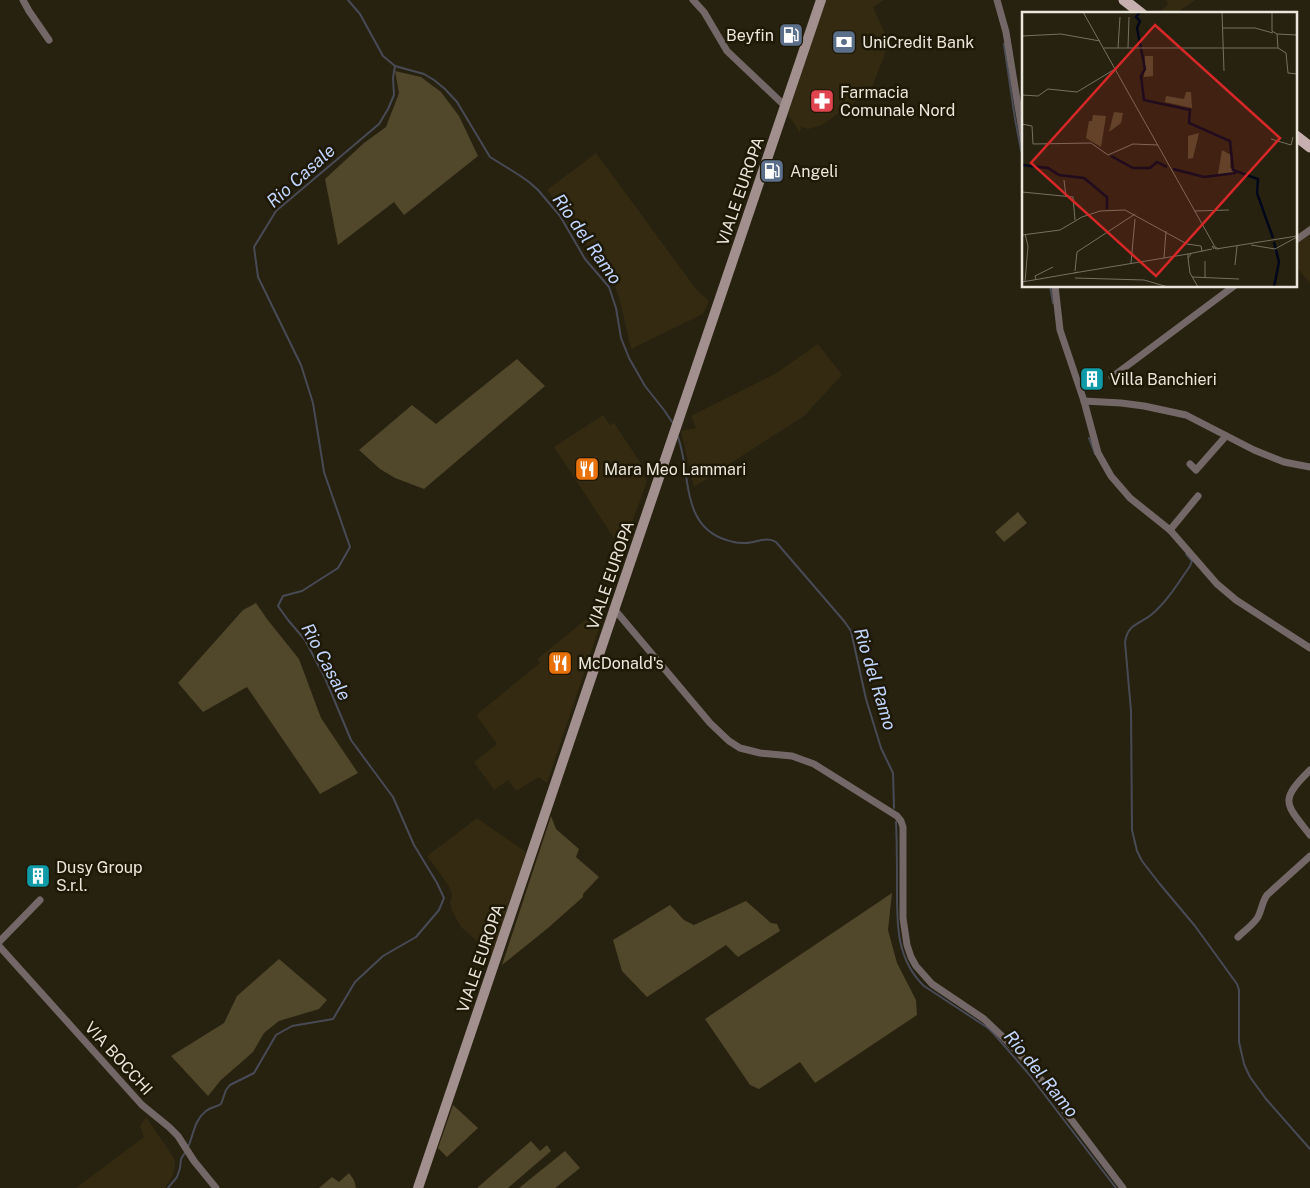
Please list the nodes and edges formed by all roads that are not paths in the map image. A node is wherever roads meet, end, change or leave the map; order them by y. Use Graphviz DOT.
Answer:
graph roads {
  1 [pos="23,0"];
  2 [pos="692,0"];
  3 [pos="821,0"];
  4 [pos="997,0"];
  5 [pos="1124,0"];
  6 [pos="1139,12"];
  7 [pos="50,40"];
  8 [pos="785,106"];
  9 [pos="1022,131"];
  10 [pos="1298,138"];
  11 [pos="1310,147"];
  12 [pos="1310,230"];
  13 [pos="1298,239"];
  14 [pos="1055,288"];
  15 [pos="1231,288"];
  16 [pos="1112,378"];
  17 [pos="1084,401"];
  18 [pos="1226,436"];
  19 [pos="1190,464"];
  20 [pos="1310,467"];
  21 [pos="1198,496"];
  22 [pos="1170,530"];
  23 [pos="614,610"];
  24 [pos="1310,648"];
  25 [pos="1310,770"];
  26 [pos="1310,835"];
  27 [pos="1310,856"];
  28 [pos="40,900"];
  29 [pos="1238,936"];
  30 [pos="0,941"];
  31 [pos="0,947"];
  32 [pos="216,1188"];
  33 [pos="418,1188"];
  34 [pos="1123,1188"];
  1 -- 7 [label="street"];
  2 -- 8 [label="street"];
  3 -- 8 [label="main road, VIALE EUROPA"];
  4 -- 9 [label="street"];
  5 -- 6 [label="main road"];
  8 -- 23 [label="main road, VIALE EUROPA"];
  10 -- 11 [label="main road"];
  12 -- 13 [label="street"];
  14 -- 17 [label="street"];
  15 -- 16 [label="street"];
  17 -- 18 [label="street"];
  17 -- 22 [label="street"];
  18 -- 19 [label="street"];
  18 -- 20 [label="street"];
  21 -- 22 [label="street"];
  22 -- 24 [label="street"];
  23 -- 33 [label="main road, VIALE EUROPA"];
  23 -- 34 [label="street"];
  25 -- 26 [label="street"];
  27 -- 29 [label="street"];
  28 -- 30 [label="street"];
  31 -- 32 [label="street, VIA BOCCHI"];
}
